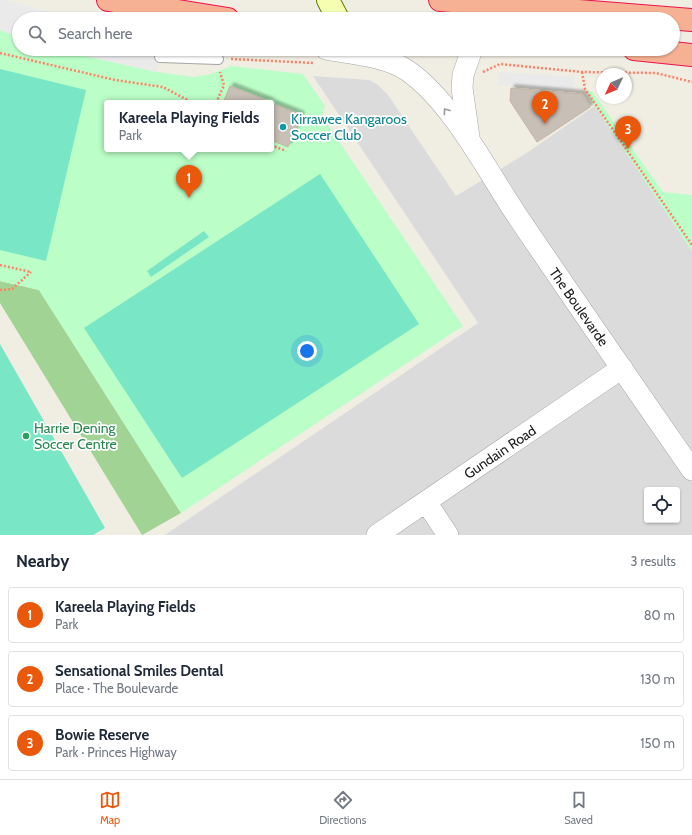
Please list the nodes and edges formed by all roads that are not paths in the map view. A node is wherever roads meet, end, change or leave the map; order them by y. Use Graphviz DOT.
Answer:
graph roads {
  1 [pos="108,0"];
  2 [pos="328,0"];
  3 [pos="344,0"];
  4 [pos="440,0"];
  5 [pos="184,12"];
  6 [pos="334,12"];
  7 [pos="348,12"];
  8 [pos="591,12"];
  9 [pos="680,19"];
  10 [pos="692,20"];
  11 [pos="680,54"];
  12 [pos="692,55"];
  13 [pos="362,56"];
  14 [pos="470,56"];
  15 [pos="160,57"];
  16 [pos="218,59"];
  17 [pos="470,142"];
  18 [pos="622,368"];
  19 [pos="692,470"];
  20 [pos="426,502"];
  21 [pos="377,535"];
  22 [pos="448,535"];
  1 -- 5 [label="highway"];
  2 -- 6 [label="main road"];
  3 -- 7 [label="main road"];
  4 -- 8 [label="highway"];
  9 -- 10 [label="highway"];
  11 -- 12 [label="highway"];
  17 -- 13 [label="street, The Boulevarde, one-way"];
  14 -- 17 [label="street, The Boulevarde"];
  15 -- 16 [label="lane"];
  17 -- 18 [label="street, The Boulevarde"];
  18 -- 19 [label="street, The Boulevarde"];
  18 -- 20 [label="street, Gundain Road"];
  20 -- 21 [label="street, Gundain Road"];
  20 -- 22 [label="street"];
}
